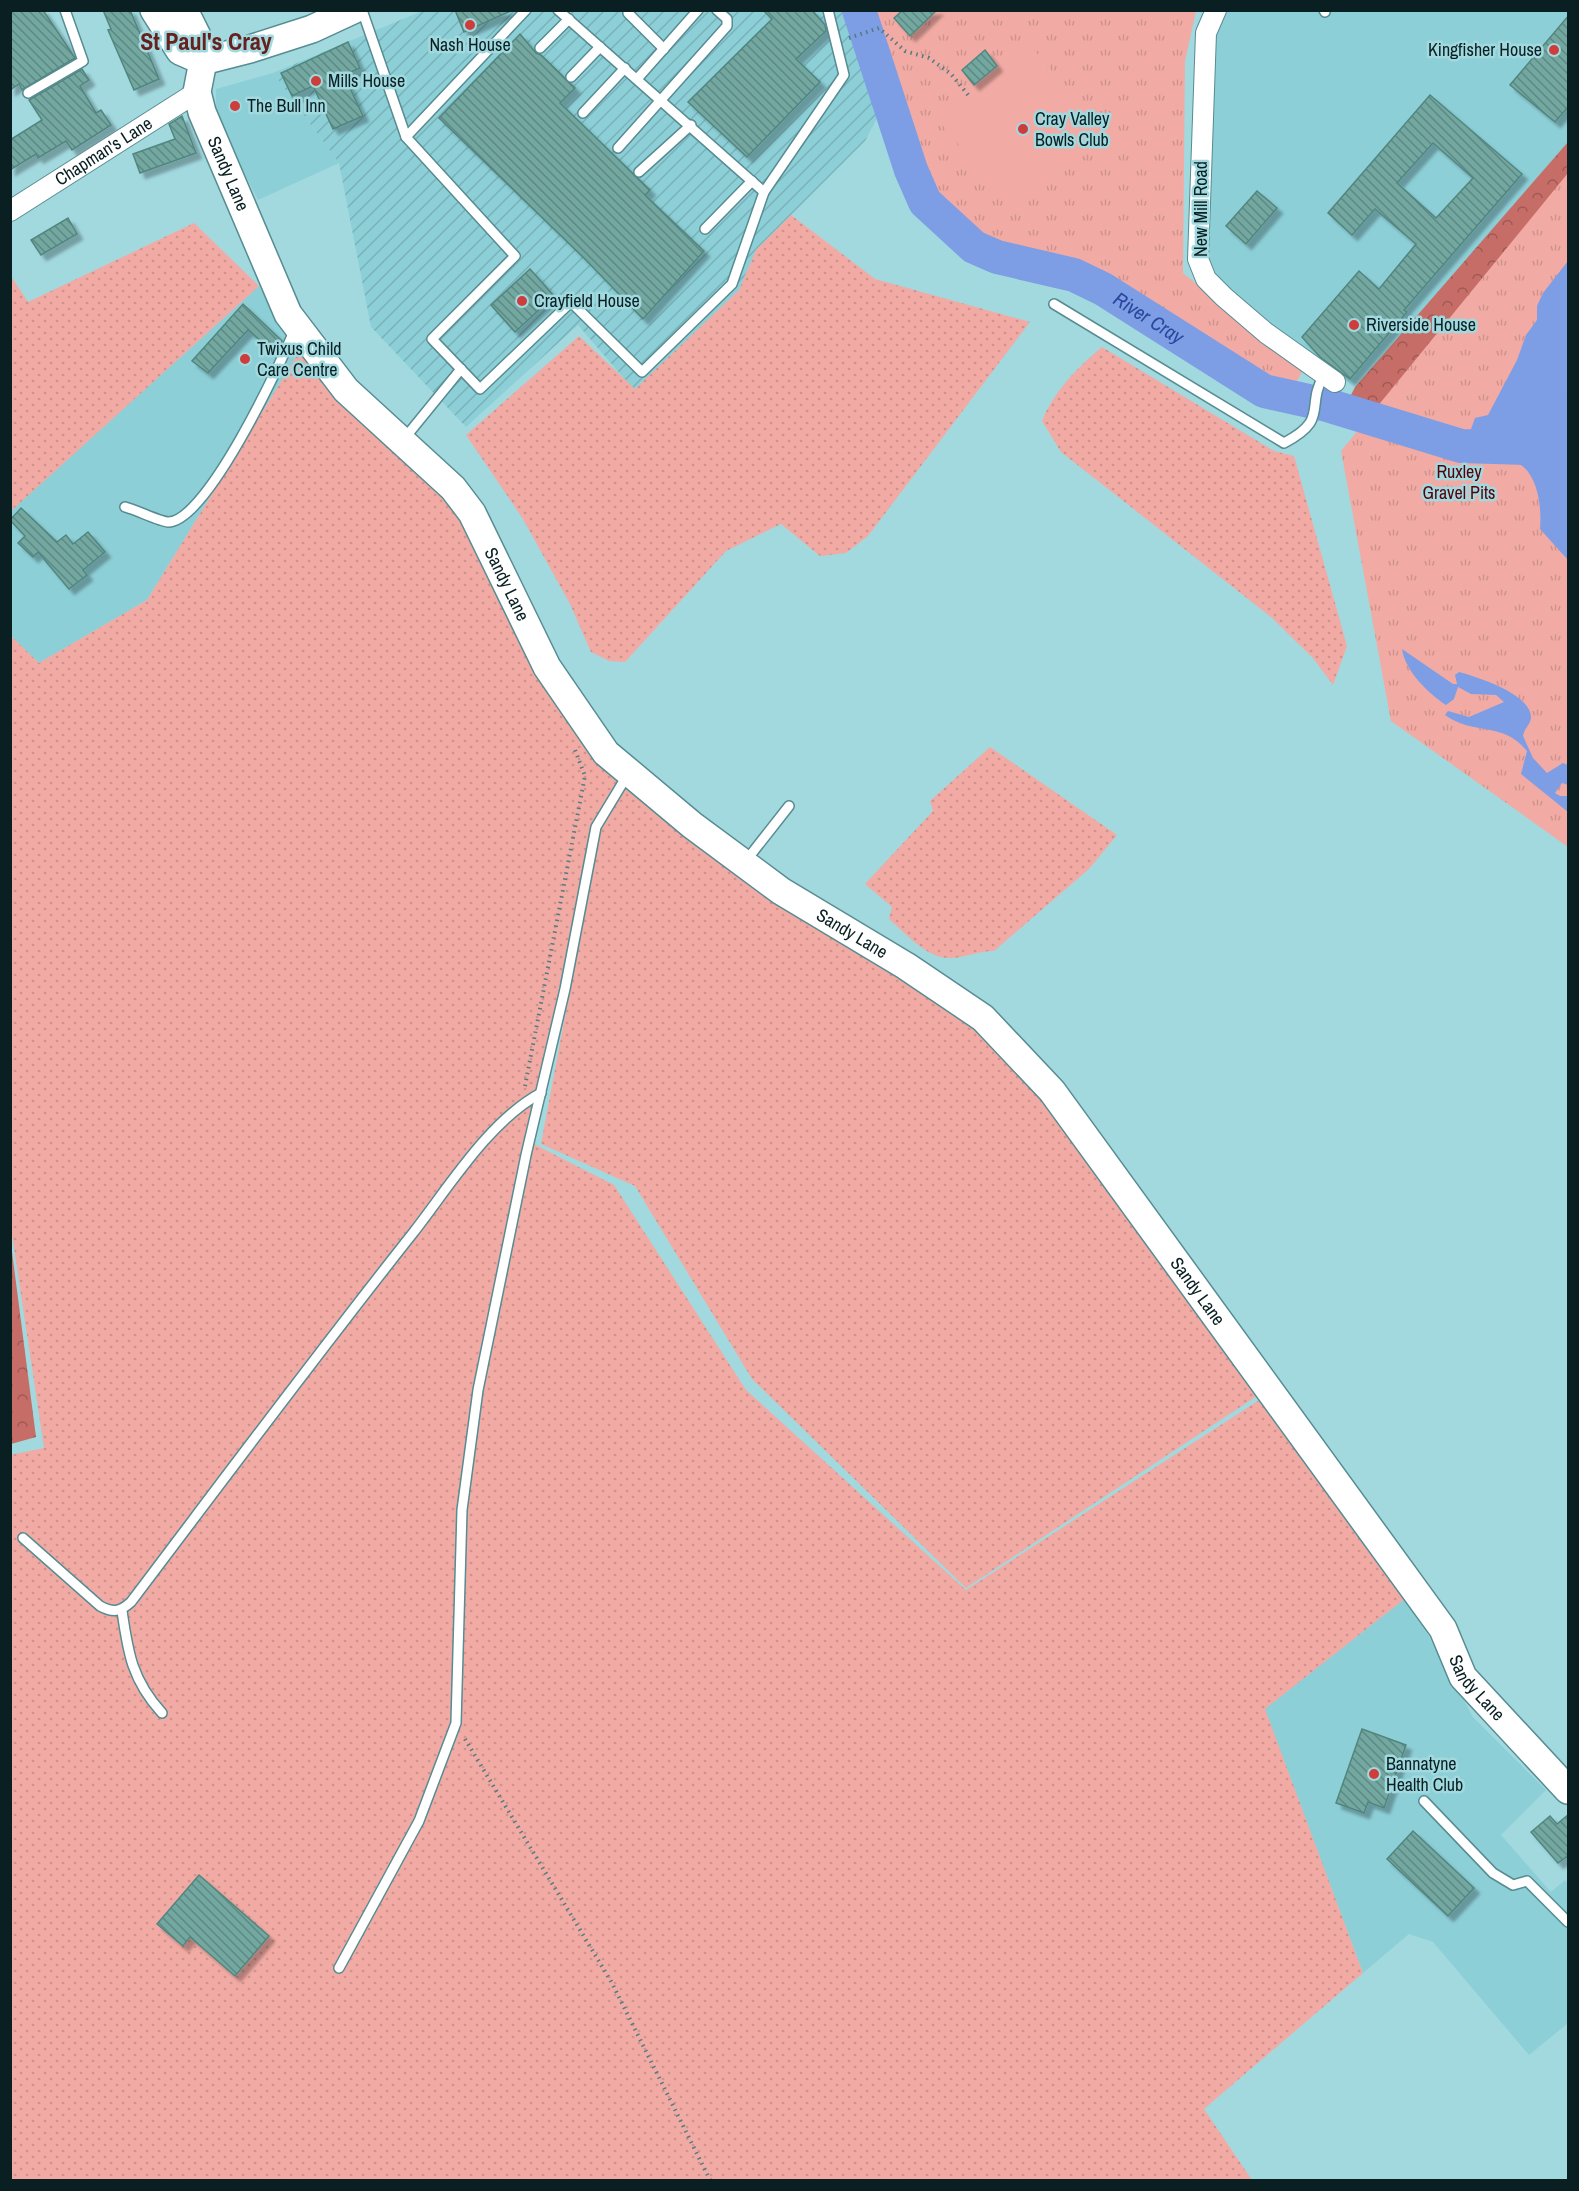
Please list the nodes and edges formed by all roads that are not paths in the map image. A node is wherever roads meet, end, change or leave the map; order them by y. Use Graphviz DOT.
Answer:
graph roads {
  1 [pos="65,10"];
  2 [pos="154,10"];
  3 [pos="184,10"];
  4 [pos="353,10"];
  5 [pos="362,10"];
  6 [pos="526,10"];
  7 [pos="558,10"];
  8 [pos="698,10"];
  9 [pos="717,10"];
  10 [pos="828,10"];
  11 [pos="1216,10"];
  12 [pos="628,13"];
  13 [pos="569,19"];
  14 [pos="600,47"];
  15 [pos="540,48"];
  16 [pos="664,49"];
  17 [pos="203,61"];
  18 [pos="625,68"];
  19 [pos="571,77"];
  20 [pos="637,79"];
  21 [pos="197,92"];
  22 [pos="28,93"];
  23 [pos="662,100"];
  24 [pos="583,113"];
  25 [pos="691,125"];
  26 [pos="406,137"];
  27 [pos="618,148"];
  28 [pos="639,172"];
  29 [pos="752,181"];
  30 [pos="764,192"];
  31 [pos="10,211"];
  32 [pos="705,229"];
  33 [pos="1054,304"];
  34 [pos="297,326"];
  35 [pos="461,369"];
  36 [pos="1325,381"];
  37 [pos="403,441"];
  38 [pos="125,507"];
  39 [pos="629,772"];
  40 [pos="789,806"];
  41 [pos="744,864"];
  42 [pos="541,1093"];
  43 [pos="23,1538"];
  44 [pos="122,1611"];
  45 [pos="162,1713"];
  46 [pos="1569,1790"];
  47 [pos="1424,1801"];
  48 [pos="1569,1922"];
  49 [pos="339,1968"];
  1 -- 22 [label="lane"];
  2 -- 17 [label="street"];
  3 -- 17 [label="street"];
  4 -- 17 [label="street"];
  5 -- 26 [label="lane"];
  6 -- 26 [label="lane"];
  7 -- 13 [label="lane"];
  8 -- 16 [label="lane"];
  9 -- 23 [label="lane"];
  10 -- 30 [label="lane"];
  11 -- 36 [label="street, New Mill Road"];
  12 -- 16 [label="lane"];
  13 -- 14 [label="lane"];
  13 -- 15 [label="lane"];
  14 -- 18 [label="lane"];
  14 -- 19 [label="lane"];
  16 -- 20 [label="lane"];
  17 -- 21 [label="street, Sandy Lane"];
  18 -- 20 [label="lane"];
  18 -- 24 [label="lane"];
  20 -- 23 [label="lane"];
  21 -- 31 [label="street, Chapman's Lane"];
  21 -- 34 [label="street, Sandy Lane"];
  23 -- 25 [label="lane"];
  23 -- 27 [label="lane"];
  25 -- 28 [label="lane"];
  25 -- 29 [label="lane"];
  26 -- 35 [label="lane"];
  29 -- 30 [label="lane"];
  29 -- 32 [label="lane"];
  30 -- 35 [label="lane"];
  33 -- 36 [label="lane"];
  34 -- 37 [label="street, Sandy Lane"];
  34 -- 38 [label="lane"];
  35 -- 37 [label="lane"];
  37 -- 39 [label="street, Sandy Lane"];
  39 -- 41 [label="street, Sandy Lane"];
  39 -- 42 [label="lane"];
  40 -- 41 [label="lane"];
  41 -- 46 [label="street, Sandy Lane"];
  42 -- 44 [label="lane"];
  42 -- 49 [label="lane"];
  43 -- 44 [label="lane"];
  44 -- 45 [label="lane"];
  47 -- 48 [label="lane"];
}
